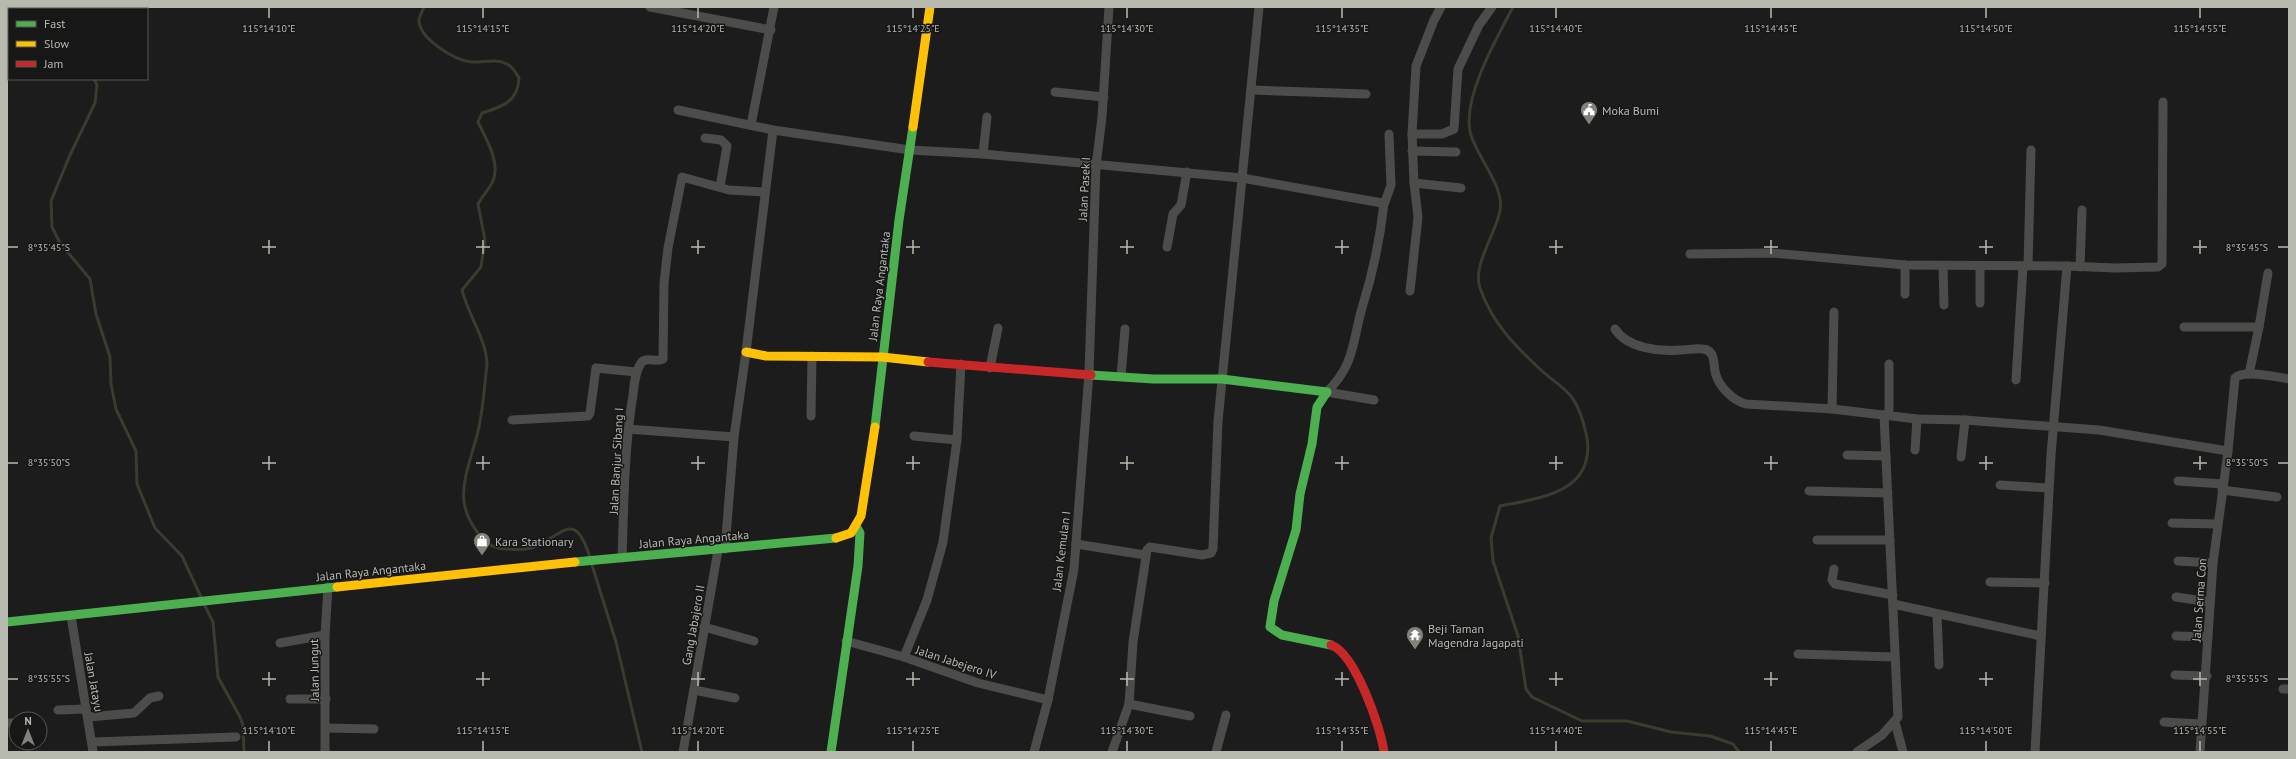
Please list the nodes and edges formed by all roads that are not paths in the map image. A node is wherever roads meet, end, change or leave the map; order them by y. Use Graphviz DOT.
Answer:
graph roads {
  1 [pos="650,7"];
  2 [pos="774,7"];
  3 [pos="930,7"];
  4 [pos="1109,7"];
  5 [pos="1259,7"];
  6 [pos="1442,7"];
  7 [pos="1492,7"];
  8 [pos="770,30"];
  9 [pos="1251,90"];
  10 [pos="1055,92"];
  11 [pos="1366,94"];
  12 [pos="1104,97"];
  13 [pos="2163,102"];
  14 [pos="678,110"];
  15 [pos="987,117"];
  16 [pos="751,125"];
  17 [pos="774,130"];
  18 [pos="1389,134"];
  19 [pos="1412,134"];
  20 [pos="705,138"];
  21 [pos="910,150"];
  22 [pos="2031,150"];
  23 [pos="1412,151"];
  24 [pos="1456,152"];
  25 [pos="984,154"];
  26 [pos="1096,166"];
  27 [pos="1187,172"];
  28 [pos="1242,178"];
  29 [pos="1414,183"];
  30 [pos="720,187"];
  31 [pos="1461,188"];
  32 [pos="765,192"];
  33 [pos="1384,203"];
  34 [pos="2082,210"];
  35 [pos="1167,248"];
  36 [pos="1690,254"];
  37 [pos="1905,265"];
  38 [pos="1943,266"];
  39 [pos="2025,266"];
  40 [pos="2067,266"];
  41 [pos="1980,267"];
  42 [pos="2080,267"];
  43 [pos="2268,273"];
  44 [pos="1410,291"];
  45 [pos="1905,294"];
  46 [pos="1980,303"];
  47 [pos="1944,305"];
  48 [pos="1834,312"];
  49 [pos="2184,326"];
  50 [pos="2259,327"];
  51 [pos="998,328"];
  52 [pos="1125,329"];
  53 [pos="1615,329"];
  54 [pos="746,352"];
  55 [pos="812,356"];
  56 [pos="882,357"];
  57 [pos="961,364"];
  58 [pos="1889,364"];
  59 [pos="990,368"];
  60 [pos="636,372"];
  61 [pos="1089,373"];
  62 [pos="2249,374"];
  63 [pos="1121,376"];
  64 [pos="1222,379"];
  65 [pos="2289,379"];
  66 [pos="2016,380"];
  67 [pos="1327,392"];
  68 [pos="1374,400"];
  69 [pos="1832,409"];
  70 [pos="1887,415"];
  71 [pos="811,416"];
  72 [pos="1917,419"];
  73 [pos="512,420"];
  74 [pos="1965,420"];
  75 [pos="2053,427"];
  76 [pos="628,429"];
  77 [pos="914,436"];
  78 [pos="734,437"];
  79 [pos="957,440"];
  80 [pos="1916,450"];
  81 [pos="2228,451"];
  82 [pos="1847,455"];
  83 [pos="1886,456"];
  84 [pos="1961,457"];
  85 [pos="2178,480"];
  86 [pos="2000,485"];
  87 [pos="2222,487"];
  88 [pos="2048,488"];
  89 [pos="1809,491"];
  90 [pos="1888,493"];
  91 [pos="2277,496"];
  92 [pos="2172,523"];
  93 [pos="2217,524"];
  94 [pos="856,526"];
  95 [pos="1817,540"];
  96 [pos="1890,540"];
  97 [pos="1076,544"];
  98 [pos="722,549"];
  99 [pos="622,550"];
  100 [pos="1145,555"];
  101 [pos="2178,561"];
  102 [pos="2213,563"];
  103 [pos="1834,569"];
  104 [pos="1990,582"];
  105 [pos="2045,583"];
  106 [pos="328,587"];
  107 [pos="2176,597"];
  108 [pos="1893,600"];
  109 [pos="2210,602"];
  110 [pos="1937,615"];
  111 [pos="70,616"];
  112 [pos="7,622"];
  113 [pos="704,627"];
  114 [pos="325,635"];
  115 [pos="2041,636"];
  116 [pos="2176,636"];
  117 [pos="2208,637"];
  118 [pos="754,641"];
  119 [pos="846,641"];
  120 [pos="280,643"];
  121 [pos="1798,654"];
  122 [pos="904,657"];
  123 [pos="1894,657"];
  124 [pos="1939,665"];
  125 [pos="2175,675"];
  126 [pos="2207,676"];
  127 [pos="694,690"];
  128 [pos="159,696"];
  129 [pos="734,698"];
  130 [pos="290,699"];
  131 [pos="326,699"];
  132 [pos="1048,700"];
  133 [pos="1129,704"];
  134 [pos="58,710"];
  135 [pos="88,713"];
  136 [pos="1226,714"];
  137 [pos="1190,716"];
  138 [pos="1895,722"];
  139 [pos="2164,722"];
  140 [pos="2201,724"];
  141 [pos="326,728"];
  142 [pos="374,729"];
  143 [pos="236,737"];
  144 [pos="92,742"];
  145 [pos="93,752"];
  146 [pos="325,752"];
  147 [pos="683,752"];
  148 [pos="831,752"];
  149 [pos="1034,752"];
  150 [pos="1112,752"];
  151 [pos="1216,752"];
  152 [pos="1384,752"];
  153 [pos="1857,752"];
  154 [pos="1903,752"];
  155 [pos="2035,752"];
  156 [pos="2200,752"];
  1 -- 8 [label="street"];
  2 -- 8 [label="street"];
  3 -- 21 [label="main road, Jalan Raya Angantaka"];
  4 -- 12 [label="street, Jalan Pasek I"];
  5 -- 9 [label="street"];
  6 -- 19 [label="street"];
  7 -- 19 [label="street"];
  8 -- 16 [label="street"];
  9 -- 11 [label="street"];
  9 -- 28 [label="street"];
  10 -- 12 [label="street"];
  12 -- 26 [label="street, Jalan Pasek I"];
  13 -- 42 [label="street"];
  14 -- 16 [label="street"];
  15 -- 25 [label="street"];
  16 -- 17 [label="street"];
  17 -- 21 [label="street"];
  17 -- 32 [label="street, Gang Jabajero II"];
  18 -- 33 [label="street"];
  19 -- 23 [label="street"];
  20 -- 30 [label="street"];
  21 -- 25 [label="street"];
  21 -- 56 [label="main road, Jalan Raya Angantaka"];
  22 -- 39 [label="street"];
  23 -- 24 [label="street"];
  23 -- 29 [label="street"];
  25 -- 26 [label="street"];
  26 -- 27 [label="street"];
  26 -- 61 [label="street, Jalan Pasek I"];
  27 -- 28 [label="street"];
  27 -- 35 [label="street"];
  28 -- 33 [label="street"];
  28 -- 64 [label="street"];
  29 -- 31 [label="street"];
  29 -- 44 [label="street"];
  30 -- 32 [label="street"];
  30 -- 60 [label="street, Jalan Banjur Sibang I"];
  32 -- 54 [label="street, Gang Jabajero II"];
  33 -- 67 [label="street"];
  34 -- 42 [label="street"];
  36 -- 37 [label="street"];
  37 -- 38 [label="street"];
  37 -- 45 [label="street"];
  38 -- 41 [label="street"];
  38 -- 47 [label="street"];
  39 -- 40 [label="street"];
  39 -- 41 [label="street"];
  39 -- 66 [label="street"];
  40 -- 42 [label="street"];
  40 -- 75 [label="street"];
  41 -- 46 [label="street"];
  43 -- 50 [label="street"];
  48 -- 69 [label="street"];
  49 -- 50 [label="street"];
  50 -- 62 [label="street"];
  51 -- 59 [label="street"];
  52 -- 63 [label="street"];
  53 -- 69 [label="street"];
  54 -- 55 [label="main road"];
  54 -- 78 [label="street, Gang Jabajero II"];
  55 -- 56 [label="main road"];
  55 -- 71 [label="street"];
  56 -- 57 [label="main road"];
  56 -- 94 [label="main road, Jalan Raya Angantaka"];
  57 -- 59 [label="main road"];
  57 -- 79 [label="street"];
  58 -- 70 [label="street"];
  59 -- 61 [label="main road"];
  60 -- 73 [label="street"];
  60 -- 76 [label="street, Jalan Banjur Sibang I"];
  61 -- 63 [label="main road"];
  61 -- 97 [label="street, Jalan Kemulan I"];
  62 -- 65 [label="street"];
  62 -- 81 [label="street, Jalan Serma Con"];
  63 -- 64 [label="main road"];
  64 -- 67 [label="main road"];
  64 -- 100 [label="street"];
  67 -- 68 [label="street"];
  67 -- 152 [label="main road"];
  69 -- 70 [label="street"];
  70 -- 72 [label="street"];
  70 -- 83 [label="street"];
  72 -- 74 [label="street"];
  72 -- 80 [label="street"];
  74 -- 75 [label="street"];
  74 -- 84 [label="street"];
  75 -- 81 [label="street"];
  75 -- 88 [label="street"];
  76 -- 78 [label="street"];
  76 -- 99 [label="street, Jalan Banjur Sibang I"];
  77 -- 79 [label="street"];
  78 -- 98 [label="street, Gang Jabajero II"];
  79 -- 122 [label="street"];
  81 -- 87 [label="street, Jalan Serma Con"];
  82 -- 83 [label="street"];
  83 -- 90 [label="street"];
  85 -- 87 [label="street"];
  86 -- 88 [label="street"];
  87 -- 91 [label="street"];
  87 -- 93 [label="street, Jalan Serma Con"];
  88 -- 105 [label="street"];
  89 -- 90 [label="street"];
  90 -- 96 [label="street"];
  92 -- 93 [label="street"];
  93 -- 102 [label="street, Jalan Serma Con"];
  94 -- 98 [label="main road, Jalan Raya Angantaka"];
  94 -- 119 [label="main road"];
  95 -- 96 [label="street"];
  96 -- 108 [label="street"];
  97 -- 100 [label="street"];
  97 -- 132 [label="street, Jalan Kemulan I"];
  98 -- 99 [label="main road, Jalan Raya Angantaka"];
  98 -- 113 [label="street, Gang Jabajero II"];
  99 -- 106 [label="main road, Jalan Raya Angantaka"];
  100 -- 133 [label="street"];
  101 -- 102 [label="street"];
  102 -- 109 [label="street, Jalan Serma Con"];
  103 -- 108 [label="street"];
  104 -- 105 [label="street"];
  105 -- 115 [label="street"];
  106 -- 111 [label="main road, Jalan Raya Angantaka"];
  106 -- 114 [label="street, Jalan Jungut"];
  107 -- 109 [label="street"];
  108 -- 110 [label="street"];
  108 -- 123 [label="street"];
  109 -- 117 [label="street, Jalan Serma Con"];
  110 -- 115 [label="street"];
  110 -- 124 [label="street"];
  111 -- 112 [label="main road, Jalan Raya Angantaka"];
  111 -- 135 [label="street, Jalan Jatayu"];
  113 -- 118 [label="street"];
  113 -- 127 [label="street, Gang Jabajero II"];
  114 -- 120 [label="street"];
  114 -- 131 [label="street, Jalan Jungut"];
  115 -- 155 [label="street"];
  116 -- 117 [label="street"];
  117 -- 126 [label="street, Jalan Serma Con"];
  119 -- 122 [label="street, Jalan Jabejero IV"];
  119 -- 148 [label="main road"];
  121 -- 123 [label="street"];
  122 -- 132 [label="street, Jalan Jabejero IV"];
  123 -- 138 [label="street"];
  125 -- 126 [label="street"];
  126 -- 140 [label="street, Jalan Serma Con"];
  127 -- 129 [label="street"];
  127 -- 147 [label="street, Gang Jabajero II"];
  128 -- 135 [label="street"];
  130 -- 131 [label="street"];
  131 -- 141 [label="street, Jalan Jungut"];
  132 -- 149 [label="street, Jalan Kemulan I"];
  133 -- 137 [label="street"];
  133 -- 150 [label="street"];
  134 -- 135 [label="street"];
  135 -- 144 [label="street, Jalan Jatayu"];
  136 -- 151 [label="street"];
  138 -- 153 [label="street"];
  138 -- 154 [label="street"];
  139 -- 140 [label="street"];
  140 -- 156 [label="street, Jalan Serma Con"];
  141 -- 142 [label="street"];
  141 -- 146 [label="street, Jalan Jungut"];
  143 -- 144 [label="street"];
  144 -- 145 [label="street, Jalan Jatayu"];
}
